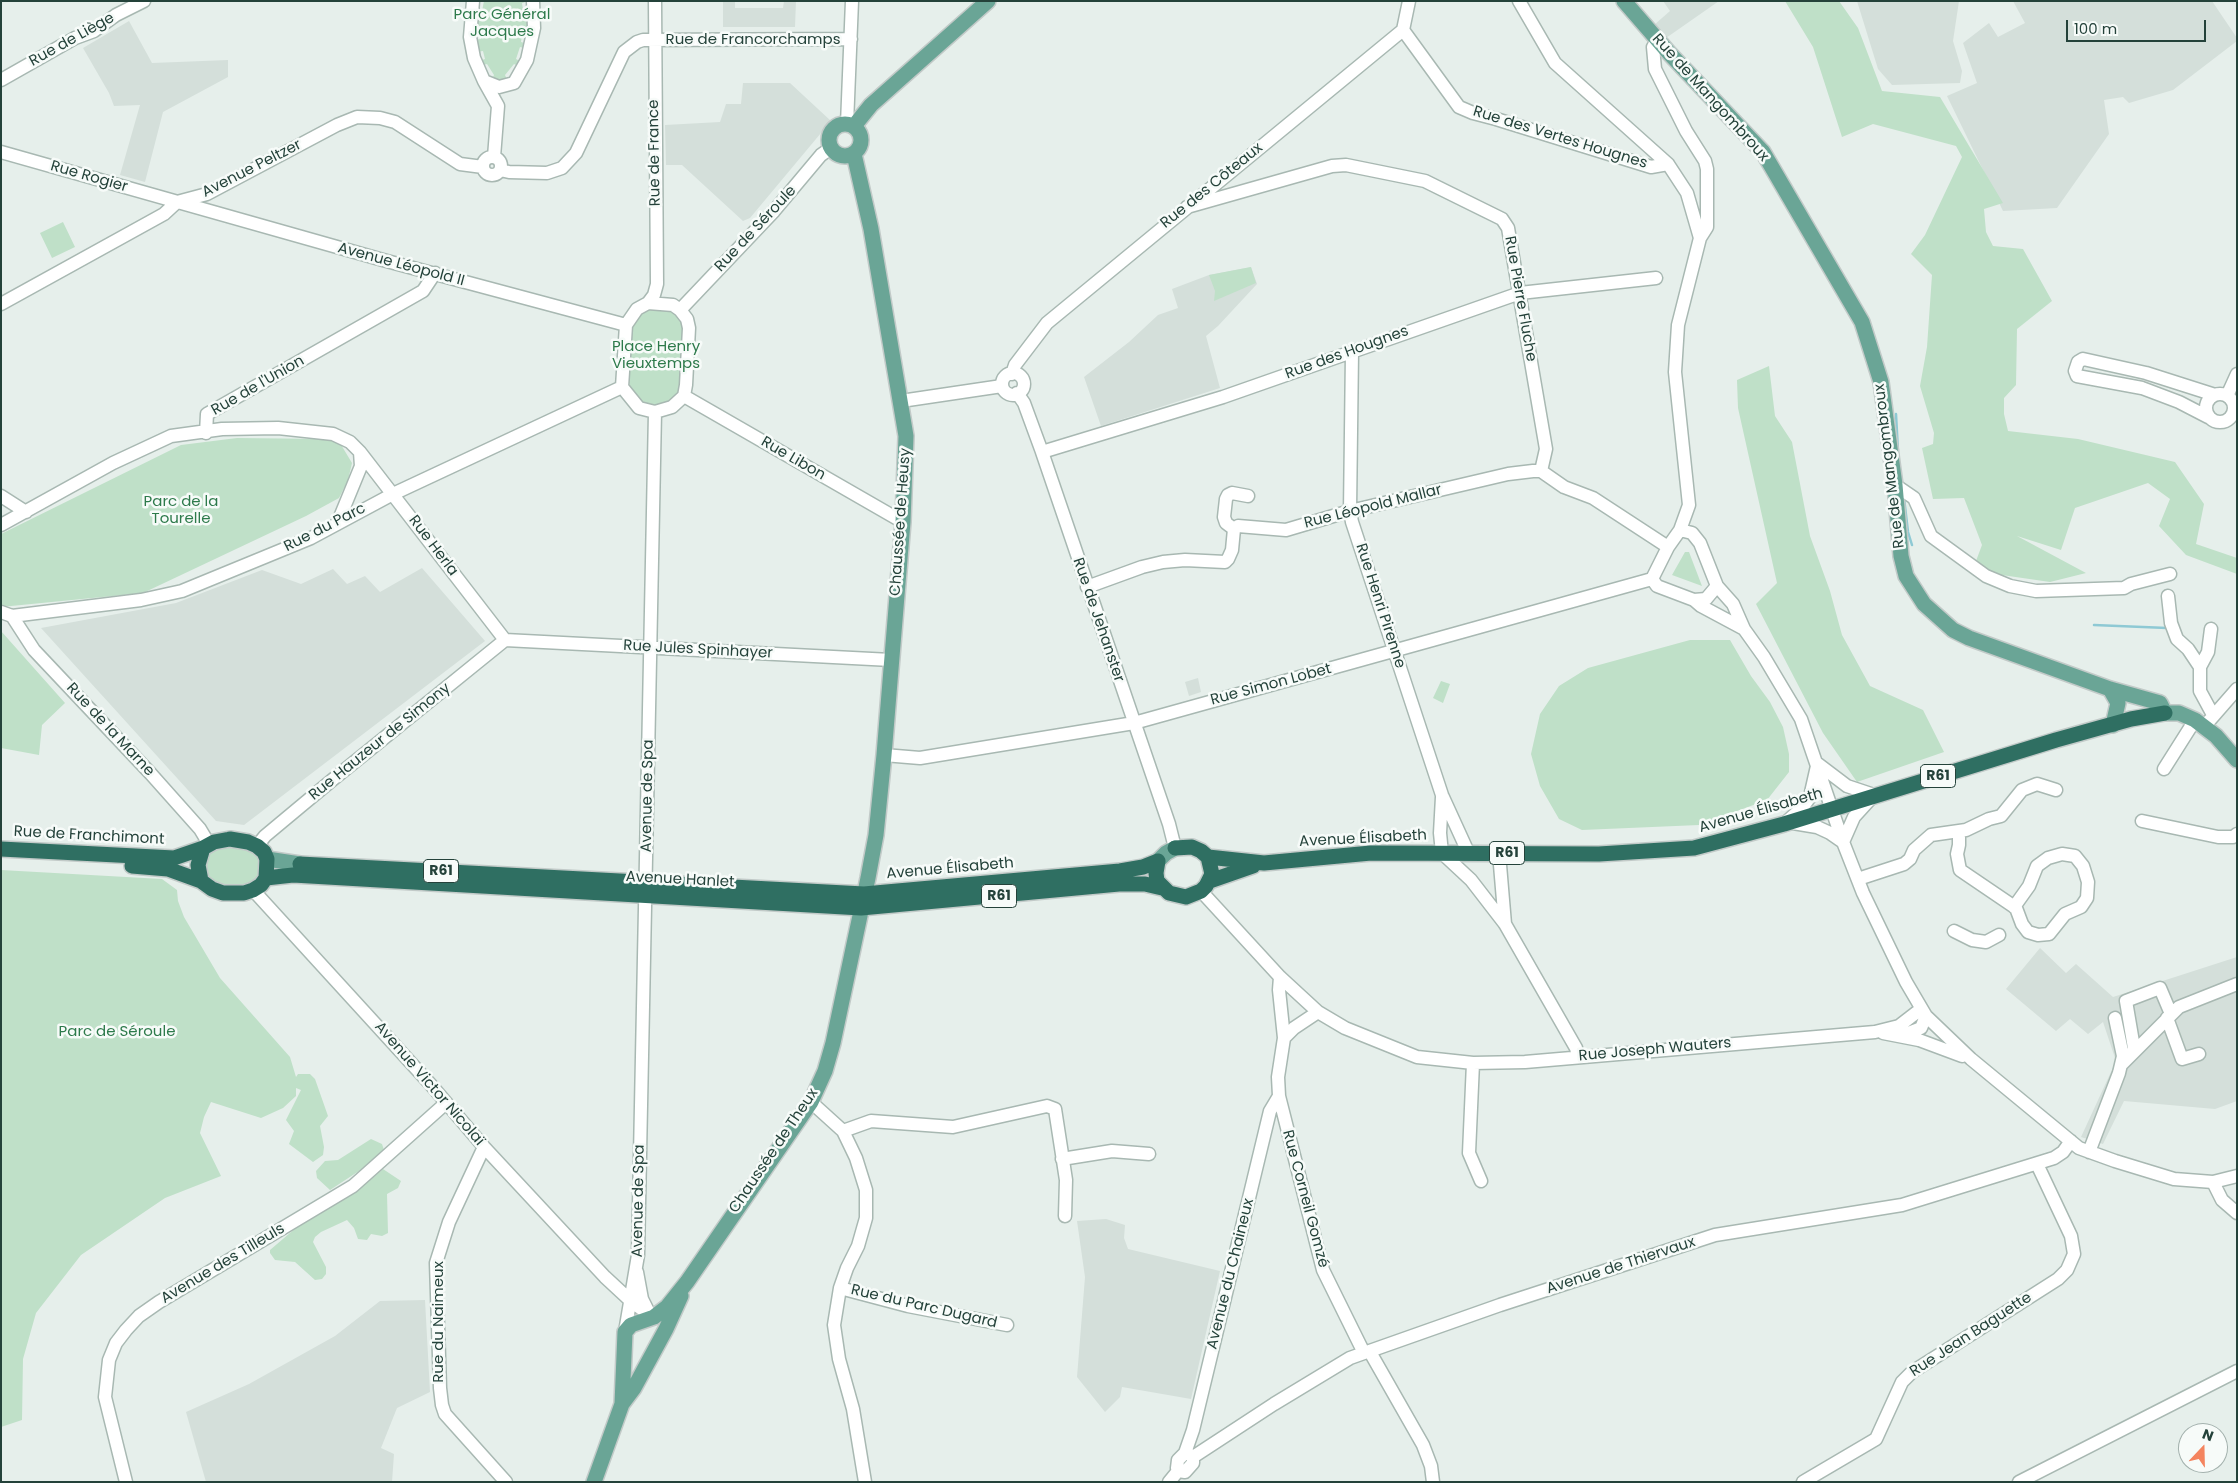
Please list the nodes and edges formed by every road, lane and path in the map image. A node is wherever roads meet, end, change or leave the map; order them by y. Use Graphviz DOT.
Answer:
graph roads {
  1 [pos="144,1"];
  2 [pos="473,1"];
  3 [pos="533,1"];
  4 [pos="655,1"];
  5 [pos="852,1"];
  6 [pos="988,1"];
  7 [pos="1409,1"];
  8 [pos="1519,1"];
  9 [pos="1624,1"];
  10 [pos="1403,30"];
  11 [pos="851,39"];
  12 [pos="654,40"];
  13 [pos="1658,40"];
  14 [pos="1,80"];
  15 [pos="484,81"];
  16 [pos="514,83"];
  17 [pos="848,95"];
  18 [pos="871,105"];
  19 [pos="498,106"];
  20 [pos="850,125"];
  21 [pos="831,148"];
  22 [pos="1,152"];
  23 [pos="854,154"];
  24 [pos="494,157"];
  25 [pos="1668,164"];
  26 [pos="483,166"];
  27 [pos="500,170"];
  28 [pos="177,202"];
  29 [pos="1187,207"];
  30 [pos="1700,238"];
  31 [pos="435,273"];
  32 [pos="1656,278"];
  33 [pos="1520,293"];
  34 [pos="648,303"];
  35 [pos="1,304"];
  36 [pos="680,310"];
  37 [pos="626,325"];
  38 [pos="1352,352"];
  39 [pos="1014,369"];
  40 [pos="2146,374"];
  41 [pos="2237,374"];
  42 [pos="1002,386"];
  43 [pos="622,387"];
  44 [pos="2142,388"];
  45 [pos="1017,394"];
  46 [pos="684,396"];
  47 [pos="2228,398"];
  48 [pos="901,401"];
  49 [pos="655,412"];
  50 [pos="2208,416"];
  51 [pos="2221,423"];
  52 [pos="2237,428"];
  53 [pos="206,432"];
  54 [pos="360,452"];
  55 [pos="1042,452"];
  56 [pos="1541,471"];
  57 [pos="1896,485"];
  58 [pos="393,494"];
  59 [pos="1,496"];
  60 [pos="1248,496"];
  61 [pos="1350,511"];
  62 [pos="26,512"];
  63 [pos="338,522"];
  64 [pos="903,522"];
  65 [pos="1,525"];
  66 [pos="1234,529"];
  67 [pos="1680,530"];
  68 [pos="1668,547"];
  69 [pos="2170,574"];
  70 [pos="1652,579"];
  71 [pos="1717,586"];
  72 [pos="1087,587"];
  73 [pos="2168,596"];
  74 [pos="1694,600"];
  75 [pos="7,614"];
  76 [pos="1744,629"];
  77 [pos="2211,629"];
  78 [pos="505,640"];
  79 [pos="650,648"];
  80 [pos="1395,650"];
  81 [pos="891,660"];
  82 [pos="2200,667"];
  83 [pos="2110,689"];
  84 [pos="2237,689"];
  85 [pos="2165,713"];
  86 [pos="2205,721"];
  87 [pos="1134,723"];
  88 [pos="2113,725"];
  89 [pos="884,755"];
  90 [pos="2237,760"];
  91 [pos="1818,764"];
  92 [pos="2164,769"];
  93 [pos="2056,790"];
  94 [pos="1442,795"];
  95 [pos="1874,795"];
  96 [pos="1832,808"];
  97 [pos="2142,821"];
  98 [pos="1784,824"];
  99 [pos="1959,831"];
  100 [pos="2237,834"];
  101 [pos="1843,842"];
  102 [pos="206,846"];
  103 [pos="257,846"];
  104 [pos="1175,848"];
  105 [pos="1,849"];
  106 [pos="1468,852"];
  107 [pos="1442,853"];
  108 [pos="1499,853"];
  109 [pos="1208,857"];
  110 [pos="1,859"];
  111 [pos="268,859"];
  112 [pos="1158,861"];
  113 [pos="1264,863"];
  114 [pos="300,864"];
  115 [pos="266,878"];
  116 [pos="201,881"];
  117 [pos="1859,882"];
  118 [pos="1205,886"];
  119 [pos="1162,888"];
  120 [pos="646,889"];
  121 [pos="253,890"];
  122 [pos="863,901"];
  123 [pos="2014,907"];
  124 [pos="1505,924"];
  125 [pos="1954,931"];
  126 [pos="1999,935"];
  127 [pos="1280,977"];
  128 [pos="2237,984"];
  129 [pos="1318,1012"];
  130 [pos="1923,1013"];
  131 [pos="2169,1016"];
  132 [pos="2115,1018"];
  133 [pos="1875,1032"];
  134 [pos="1903,1035"];
  135 [pos="1284,1038"];
  136 [pos="2133,1052"];
  137 [pos="2199,1054"];
  138 [pos="1578,1057"];
  139 [pos="1971,1059"];
  140 [pos="1473,1063"];
  141 [pos="2120,1065"];
  142 [pos="1278,1096"];
  143 [pos="446,1102"];
  144 [pos="811,1102"];
  145 [pos="843,1131"];
  146 [pos="2071,1142"];
  147 [pos="484,1147"];
  148 [pos="2089,1152"];
  149 [pos="1148,1154"];
  150 [pos="1062,1159"];
  151 [pos="2037,1164"];
  152 [pos="2237,1176"];
  153 [pos="1481,1181"];
  154 [pos="2213,1182"];
  155 [pos="2237,1213"];
  156 [pos="1065,1216"];
  157 [pos="638,1255"];
  158 [pos="637,1269"];
  159 [pos="605,1277"];
  160 [pos="687,1282"];
  161 [pos="840,1288"];
  162 [pos="630,1300"];
  163 [pos="653,1313"];
  164 [pos="1007,1326"];
  165 [pos="625,1332"];
  166 [pos="652,1351"];
  167 [pos="1367,1352"];
  168 [pos="2237,1371"];
  169 [pos="622,1404"];
  170 [pos="1189,1455"];
  171 [pos="126,1482"];
  172 [pos="506,1482"];
  173 [pos="594,1482"];
  174 [pos="865,1482"];
  175 [pos="1169,1482"];
  176 [pos="1433,1482"];
  177 [pos="1803,1482"];
  178 [pos="2019,1482"];
  1 -- 14 [label="street, Rue de Liège"];
  2 -- 15 [label="street"];
  3 -- 16 [label="street"];
  4 -- 12 [label="street, Rue de France"];
  5 -- 11 [label="street"];
  6 -- 18 [label="main road"];
  7 -- 10 [label="street"];
  8 -- 25 [label="street"];
  9 -- 13 [label="main road, Rue de Mangombroux"];
  10 -- 25 [label="street, Rue des Vertes Hougnes"];
  10 -- 29 [label="street, Rue des Côteaux"];
  11 -- 12 [label="street, Rue de Francorchamps"];
  11 -- 17 [label="street"];
  12 -- 27 [label="street, Rue de Francorchamps"];
  12 -- 34 [label="street, Rue de France"];
  13 -- 30 [label="street"];
  13 -- 57 [label="main road, Rue de Mangombroux"];
  15 -- 16 [label="street"];
  15 -- 19 [label="street"];
  16 -- 19 [label="street"];
  17 -- 18 [label="street"];
  17 -- 20 [label="street"];
  18 -- 20 [label="main road"];
  19 -- 24 [label="street"];
  20 -- 21 [label="main road"];
  20 -- 23 [label="main road"];
  21 -- 23 [label="main road"];
  21 -- 36 [label="street, Rue de Séroule"];
  22 -- 28 [label="street, Rue Rogier"];
  23 -- 48 [label="main road, Chaussée de Heusy"];
  24 -- 26 [label="street"];
  24 -- 27 [label="street"];
  25 -- 30 [label="street"];
  26 -- 27 [label="street"];
  26 -- 28 [label="street, Avenue Peltzer"];
  28 -- 31 [label="street, Avenue Léopold II"];
  28 -- 35 [label="street, Avenue Peltzer"];
  29 -- 33 [label="street, Rue Pierre Fluche"];
  29 -- 39 [label="street, Rue des Côteaux"];
  30 -- 67 [label="street"];
  31 -- 37 [label="street, Avenue Léopold II"];
  31 -- 53 [label="street, Rue de l'Union"];
  32 -- 33 [label="street, Rue des Hougnes"];
  33 -- 38 [label="street, Rue des Hougnes"];
  33 -- 56 [label="street, Rue Pierre Fluche"];
  34 -- 36 [label="street"];
  34 -- 37 [label="street"];
  36 -- 46 [label="street"];
  37 -- 43 [label="street"];
  38 -- 55 [label="street, Rue des Hougnes"];
  38 -- 61 [label="street, Rue Henri Pirenne"];
  39 -- 42 [label="street"];
  39 -- 45 [label="street, Rue de Jehanster"];
  40 -- 44 [label="street"];
  40 -- 44 [label="street"];
  40 -- 47 [label="street"];
  41 -- 47 [label="street"];
  42 -- 45 [label="street"];
  42 -- 48 [label="street"];
  43 -- 49 [label="street"];
  43 -- 58 [label="street, Rue du Parc"];
  44 -- 50 [label="street"];
  45 -- 55 [label="street, Rue de Jehanster"];
  46 -- 49 [label="street"];
  46 -- 64 [label="street, Rue Libon"];
  47 -- 50 [label="street"];
  47 -- 51 [label="street"];
  48 -- 64 [label="main road, Chaussée de Heusy"];
  49 -- 79 [label="street, Avenue de Spa"];
  50 -- 51 [label="street"];
  51 -- 52 [label="street"];
  53 -- 54 [label="street, Rue Herla"];
  53 -- 62 [label="street, Rue de l'Union"];
  54 -- 58 [label="street, Rue Herla"];
  54 -- 63 [label="street"];
  55 -- 72 [label="street, Rue de Jehanster"];
  56 -- 61 [label="street, Rue Léopold Mallar"];
  56 -- 68 [label="street"];
  57 -- 69 [label="street"];
  57 -- 83 [label="main road, Rue de Mangombroux"];
  58 -- 63 [label="street, Rue du Parc"];
  58 -- 78 [label="street, Rue Herla"];
  59 -- 62 [label="street"];
  60 -- 66 [label="street"];
  61 -- 66 [label="street, Rue Léopold Mallar"];
  61 -- 80 [label="street, Rue Henri Pirenne"];
  62 -- 65 [label="street, Rue de l'Union"];
  63 -- 75 [label="street, Rue du Parc"];
  64 -- 81 [label="main road, Chaussée de Heusy"];
  66 -- 72 [label="street"];
  67 -- 68 [label="street"];
  67 -- 71 [label="street"];
  68 -- 70 [label="street"];
  70 -- 74 [label="street"];
  70 -- 80 [label="street, Rue Simon Lobet"];
  71 -- 74 [label="street"];
  71 -- 76 [label="street"];
  72 -- 87 [label="street, Rue de Jehanster"];
  73 -- 82 [label="street"];
  74 -- 76 [label="street"];
  75 -- 102 [label="street, Rue de la Marne"];
  76 -- 91 [label="street"];
  77 -- 82 [label="street"];
  78 -- 79 [label="street, Rue Jules Spinhayer"];
  78 -- 103 [label="street, Rue Hauzeur de Simony"];
  79 -- 81 [label="street, Rue Jules Spinhayer"];
  79 -- 120 [label="street, Avenue de Spa"];
  80 -- 87 [label="street, Rue Simon Lobet"];
  80 -- 94 [label="street, Rue Henri Pirenne"];
  81 -- 89 [label="main road, Chaussée de Heusy"];
  82 -- 86 [label="street"];
  83 -- 85 [label="main road, Rue de Mangombroux"];
  83 -- 88 [label="main road"];
  84 -- 86 [label="street"];
  85 -- 86 [label="main road, Rue de Mangombroux"];
  85 -- 88 [label="highway, Avenue Élisabeth / R61"];
  86 -- 90 [label="main road"];
  86 -- 92 [label="street"];
  87 -- 89 [label="street, Rue Simon Lobet"];
  87 -- 104 [label="street, Rue de Jehanster"];
  88 -- 95 [label="highway, Avenue Élisabeth / R61"];
  89 -- 122 [label="main road, Chaussée de Heusy"];
  91 -- 95 [label="street"];
  91 -- 96 [label="street"];
  91 -- 98 [label="street"];
  93 -- 99 [label="street"];
  94 -- 106 [label="street, Rue Henri Pirenne"];
  94 -- 107 [label="street, Rue Henri Pirenne"];
  95 -- 96 [label="highway, Avenue Élisabeth / R61"];
  95 -- 101 [label="street"];
  96 -- 98 [label="highway, Avenue Élisabeth / R61"];
  96 -- 101 [label="street"];
  97 -- 100 [label="street"];
  98 -- 101 [label="street"];
  98 -- 108 [label="highway, Avenue Élisabeth / R61"];
  99 -- 117 [label="street"];
  99 -- 123 [label="street"];
  101 -- 117 [label="street"];
  102 -- 103 [label="highway"];
  102 -- 105 [label="highway, Rue de Franchimont"];
  102 -- 116 [label="highway"];
  103 -- 111 [label="highway"];
  104 -- 109 [label="highway, R61"];
  104 -- 112 [label="main road, R61"];
  106 -- 107 [label="highway, Avenue Élisabeth / R61"];
  106 -- 108 [label="highway, Avenue Élisabeth / R61"];
  107 -- 113 [label="highway, Avenue Élisabeth / R61"];
  107 -- 124 [label="street"];
  108 -- 124 [label="street"];
  109 -- 113 [label="highway, Avenue Élisabeth / R61"];
  109 -- 118 [label="highway"];
  110 -- 116 [label="highway, Rue de Franchimont"];
  111 -- 114 [label="main road, Avenue Hanlet / R61"];
  111 -- 115 [label="highway"];
  112 -- 119 [label="highway"];
  112 -- 122 [label="highway, Avenue Élisabeth / R61"];
  113 -- 118 [label="highway, Avenue Élisabeth / R61"];
  114 -- 120 [label="highway, Avenue Hanlet / R61"];
  115 -- 120 [label="highway, Avenue Hanlet / R61"];
  115 -- 121 [label="highway"];
  116 -- 121 [label="highway"];
  117 -- 130 [label="street"];
  118 -- 119 [label="highway, R61"];
  118 -- 127 [label="street, Rue Joseph Wauters"];
  119 -- 122 [label="highway, Avenue Hanlet / R61"];
  120 -- 122 [label="highway, Avenue Hanlet / R61"];
  120 -- 157 [label="street, Avenue de Spa"];
  121 -- 143 [label="street, Avenue Victor Nicolaï"];
  122 -- 144 [label="main road, Chaussée de Theux"];
  123 -- 123 [label="street"];
  124 -- 138 [label="street"];
  125 -- 126 [label="street"];
  127 -- 129 [label="street, Rue Joseph Wauters"];
  127 -- 135 [label="street, Rue Corneil Gomzé"];
  128 -- 131 [label="street"];
  129 -- 135 [label="street"];
  129 -- 140 [label="street, Rue Joseph Wauters"];
  130 -- 133 [label="street"];
  130 -- 134 [label="street"];
  130 -- 139 [label="street"];
  131 -- 136 [label="street"];
  131 -- 136 [label="street"];
  131 -- 137 [label="street"];
  132 -- 141 [label="street"];
  133 -- 134 [label="street"];
  133 -- 138 [label="street, Rue Joseph Wauters"];
  134 -- 139 [label="street"];
  135 -- 142 [label="street, Rue Corneil Gomzé"];
  136 -- 141 [label="street"];
  138 -- 140 [label="street, Rue Joseph Wauters"];
  139 -- 146 [label="street"];
  140 -- 153 [label="street"];
  141 -- 148 [label="street"];
  142 -- 167 [label="street, Rue Corneil Gomzé"];
  142 -- 170 [label="street, Avenue du Chaineux"];
  143 -- 147 [label="street, Avenue Victor Nicolaï"];
  143 -- 171 [label="street, Avenue des Tilleuls"];
  144 -- 145 [label="street"];
  144 -- 160 [label="main road, Chaussée de Theux"];
  145 -- 150 [label="street"];
  145 -- 161 [label="street"];
  146 -- 148 [label="street"];
  146 -- 151 [label="street, Avenue de Thiervaux"];
  147 -- 159 [label="street, Avenue Victor Nicolaï"];
  147 -- 172 [label="street, Rue du Naimeux"];
  148 -- 154 [label="street"];
  149 -- 150 [label="street"];
  150 -- 156 [label="street"];
  151 -- 167 [label="street, Avenue de Thiervaux"];
  151 -- 177 [label="street, Rue Jean Baguette"];
  152 -- 154 [label="street"];
  154 -- 155 [label="street"];
  157 -- 158 [label="street, Avenue de Spa"];
  157 -- 159 [label="street"];
  158 -- 162 [label="street, Avenue de Spa"];
  158 -- 163 [label="street, Avenue de Spa"];
  159 -- 162 [label="street"];
  159 -- 165 [label="street"];
  160 -- 163 [label="main road, Chaussée de Theux"];
  160 -- 166 [label="main road, Chaussée de Theux"];
  161 -- 164 [label="street, Rue du Parc Dugard"];
  161 -- 174 [label="street"];
  162 -- 163 [label="street"];
  162 -- 165 [label="street, Avenue de Spa"];
  163 -- 165 [label="main road, Chaussée de Theux"];
  163 -- 166 [label="main road"];
  165 -- 166 [label="main road"];
  165 -- 169 [label="main road, Chaussée de Theux"];
  166 -- 169 [label="main road, Chaussée de Theux"];
  167 -- 170 [label="street, Avenue de Thiervaux"];
  167 -- 176 [label="street, Rue Corneil Gomzé"];
  168 -- 178 [label="street"];
  169 -- 173 [label="main road, Chaussée de Theux"];
  170 -- 175 [label="street, Avenue de Thiervaux"];
}
